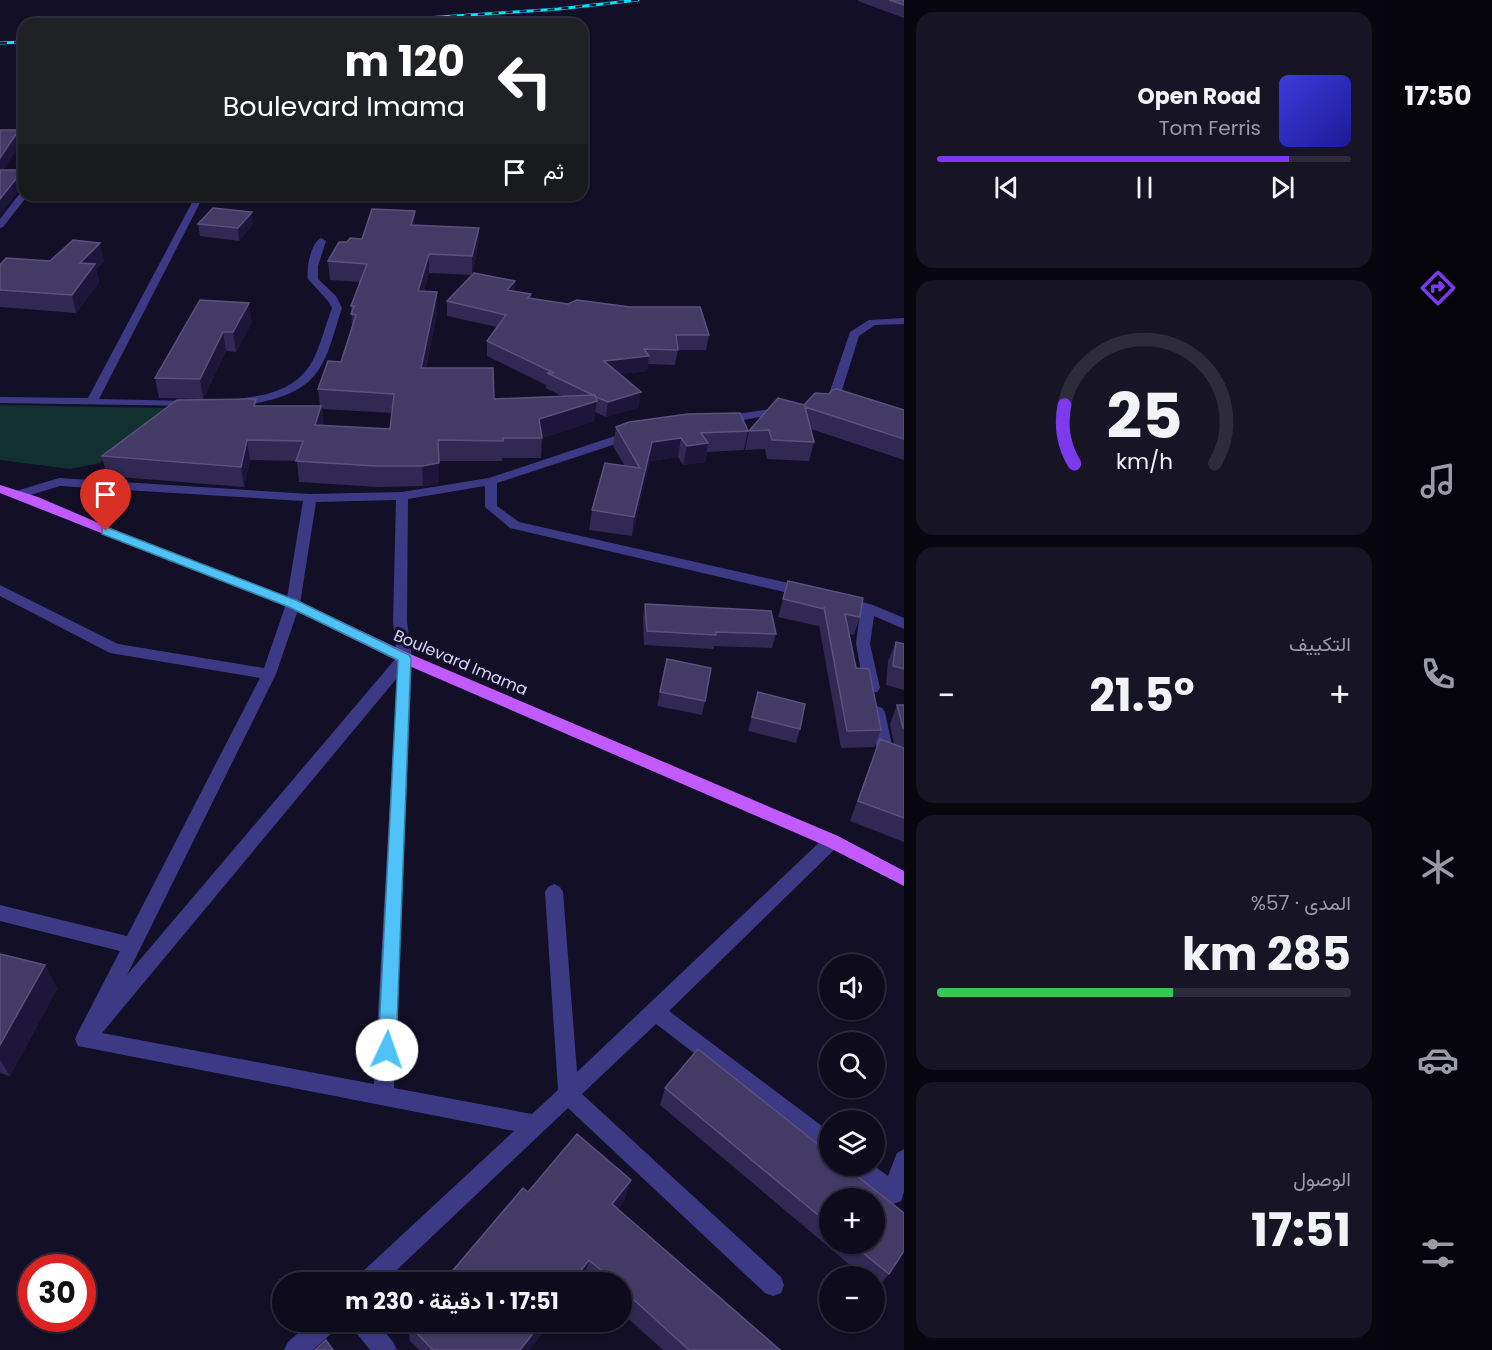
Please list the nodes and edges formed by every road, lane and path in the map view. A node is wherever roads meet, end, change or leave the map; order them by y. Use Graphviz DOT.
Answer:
graph roads {
  1 [pos="19,201"];
  2 [pos="197,201"];
  3 [pos="0,225"];
  4 [pos="321,241"];
  5 [pos="904,321"];
  6 [pos="0,400"];
  7 [pos="92,400"];
  8 [pos="223,402"];
  9 [pos="203,403"];
  10 [pos="709,422"];
  11 [pos="641,433"];
  12 [pos="491,481"];
  13 [pos="0,489"];
  14 [pos="17,495"];
  15 [pos="402,496"];
  16 [pos="310,498"];
  17 [pos="0,590"];
  18 [pos="293,604"];
  19 [pos="868,608"];
  20 [pos="904,624"];
  21 [pos="405,658"];
  22 [pos="269,674"];
  23 [pos="886,754"];
  24 [pos="832,842"];
  25 [pos="904,879"];
  26 [pos="554,892"];
  27 [pos="0,914"];
  28 [pos="133,946"];
  29 [pos="655,1012"];
  30 [pos="85,1039"];
  31 [pos="568,1094"];
  32 [pos="384,1096"];
  33 [pos="536,1125"];
  34 [pos="819,1137"];
  35 [pos="904,1160"];
  36 [pos="870,1176"];
  37 [pos="379,1272"];
  38 [pos="773,1285"];
  39 [pos="316,1332"];
  40 [pos="370,1332"];
  41 [pos="296,1350"];
  42 [pos="385,1350"];
  1 -- 3 [label="street"];
  2 -- 7 [label="street"];
  4 -- 8 [label="street"];
  5 -- 10 [label="street"];
  6 -- 7 [label="street"];
  7 -- 9 [label="street"];
  11 -- 12 [label="street"];
  12 -- 15 [label="street"];
  12 -- 19 [label="street"];
  13 -- 14 [label="main road, Boulevard Imama"];
  14 -- 16 [label="street"];
  14 -- 18 [label="main road, Boulevard Imama"];
  15 -- 16 [label="street"];
  15 -- 21 [label="street"];
  16 -- 18 [label="street"];
  17 -- 22 [label="street"];
  18 -- 21 [label="main road, Boulevard Imama"];
  18 -- 22 [label="street"];
  19 -- 20 [label="street"];
  19 -- 23 [label="street"];
  21 -- 24 [label="main road, Boulevard Imama"];
  21 -- 30 [label="street"];
  21 -- 32 [label="street"];
  22 -- 28 [label="street"];
  24 -- 25 [label="main road, Boulevard Imama"];
  24 -- 29 [label="street"];
  26 -- 31 [label="street"];
  27 -- 28 [label="street"];
  28 -- 30 [label="street"];
  29 -- 31 [label="street"];
  29 -- 34 [label="street"];
  30 -- 32 [label="street"];
  31 -- 33 [label="street"];
  31 -- 38 [label="street"];
  32 -- 33 [label="street"];
  33 -- 37 [label="street"];
  35 -- 36 [label="street"];
  39 -- 41 [label="street"];
  40 -- 42 [label="street"];
}
